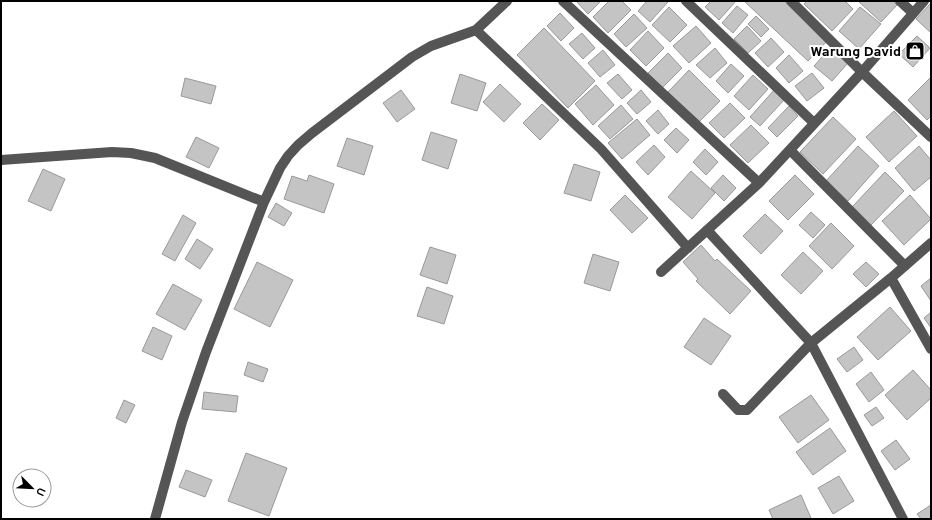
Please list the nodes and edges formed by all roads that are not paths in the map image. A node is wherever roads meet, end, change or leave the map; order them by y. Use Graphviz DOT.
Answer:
graph roads {
  1 [pos="507,1"];
  2 [pos="563,1"];
  3 [pos="686,1"];
  4 [pos="791,1"];
  5 [pos="900,1"];
  6 [pos="924,1"];
  7 [pos="913,13"];
  8 [pos="476,30"];
  9 [pos="862,72"];
  10 [pos="814,123"];
  11 [pos="931,137"];
  12 [pos="790,150"];
  13 [pos="1,160"];
  14 [pos="759,183"];
  15 [pos="264,202"];
  16 [pos="707,230"];
  17 [pos="931,243"];
  18 [pos="688,248"];
  19 [pos="905,266"];
  20 [pos="661,272"];
  21 [pos="891,278"];
  22 [pos="811,343"];
  23 [pos="931,349"];
  24 [pos="723,394"];
  25 [pos="155,519"];
  26 [pos="903,519"];
  1 -- 8 [label="street"];
  2 -- 14 [label="street"];
  3 -- 10 [label="street"];
  4 -- 9 [label="street"];
  5 -- 7 [label="street"];
  6 -- 7 [label="street"];
  7 -- 9 [label="street"];
  8 -- 15 [label="street"];
  8 -- 18 [label="street"];
  9 -- 10 [label="street"];
  9 -- 11 [label="street"];
  10 -- 12 [label="street"];
  12 -- 14 [label="street"];
  12 -- 19 [label="street"];
  13 -- 15 [label="street"];
  14 -- 16 [label="street"];
  15 -- 25 [label="street"];
  16 -- 18 [label="street"];
  16 -- 22 [label="street"];
  17 -- 19 [label="street"];
  18 -- 20 [label="street"];
  19 -- 21 [label="street"];
  21 -- 22 [label="street"];
  21 -- 23 [label="street"];
  22 -- 24 [label="street"];
  22 -- 26 [label="street"];
}
